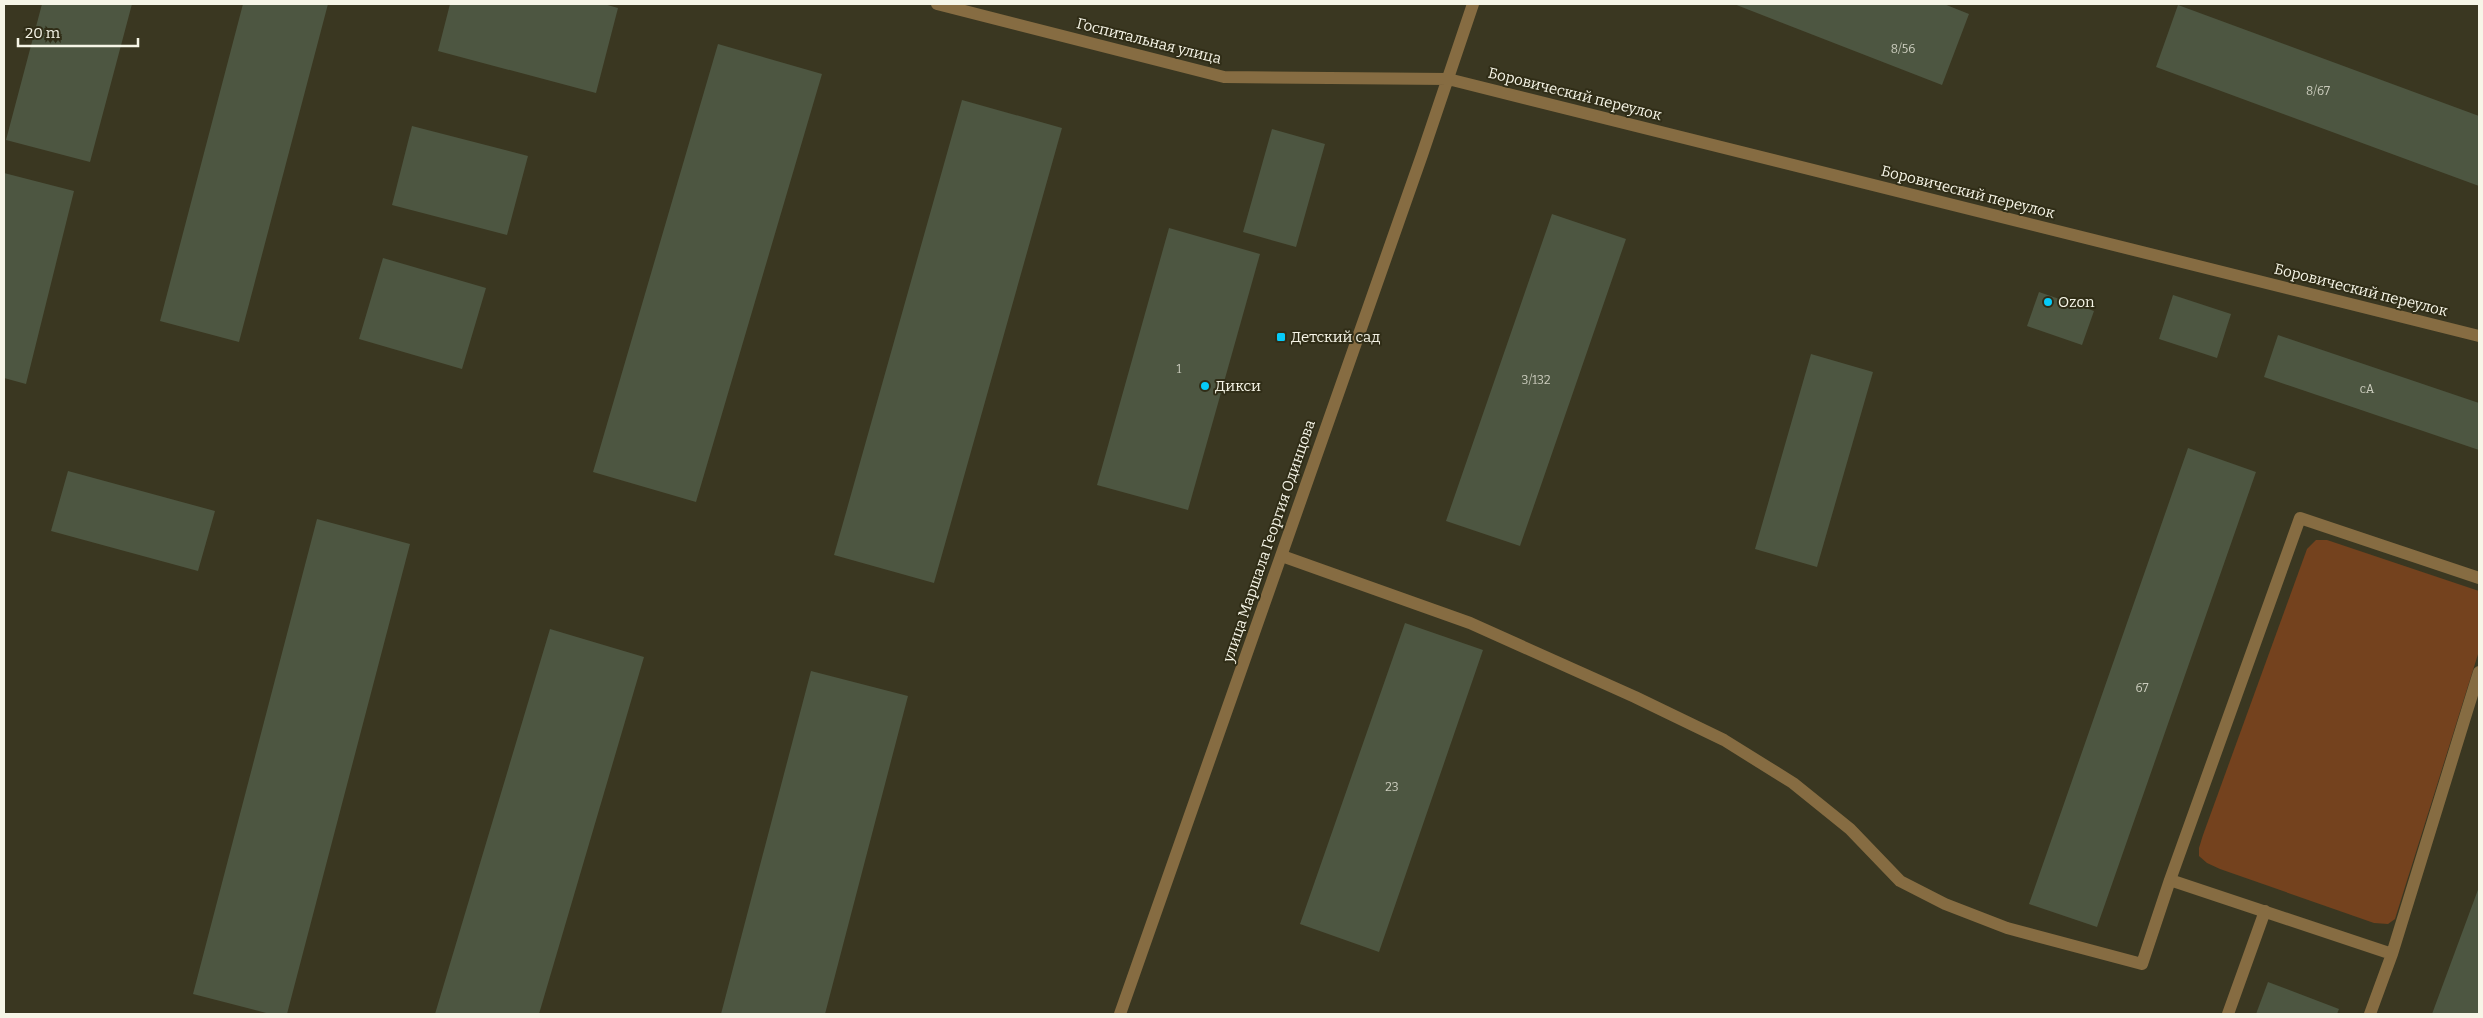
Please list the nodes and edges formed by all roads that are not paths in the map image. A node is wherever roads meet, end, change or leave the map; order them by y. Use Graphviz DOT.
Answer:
graph roads {
  1 [pos="937,4"];
  2 [pos="1473,4"];
  3 [pos="1448,79"];
  4 [pos="2479,336"];
  5 [pos="1282,556"];
  6 [pos="2479,578"];
  7 [pos="2479,672"];
  8 [pos="2170,880"];
  9 [pos="2265,911"];
  10 [pos="2392,954"];
  11 [pos="1120,1014"];
  12 [pos="2228,1014"];
  13 [pos="2370,1014"];
  1 -- 3 [label="street, Госпитальная улица"];
  2 -- 3 [label="street, улица Маршала Георгия Одинцова"];
  3 -- 4 [label="street, Боровический переулок"];
  3 -- 5 [label="street, улица Маршала Георгия Одинцова"];
  5 -- 8 [label="street"];
  5 -- 11 [label="street, улица Маршала Георгия Одинцова"];
  6 -- 8 [label="street"];
  7 -- 10 [label="street"];
  8 -- 9 [label="street"];
  9 -- 10 [label="street"];
  9 -- 12 [label="street"];
  10 -- 13 [label="street"];
}
